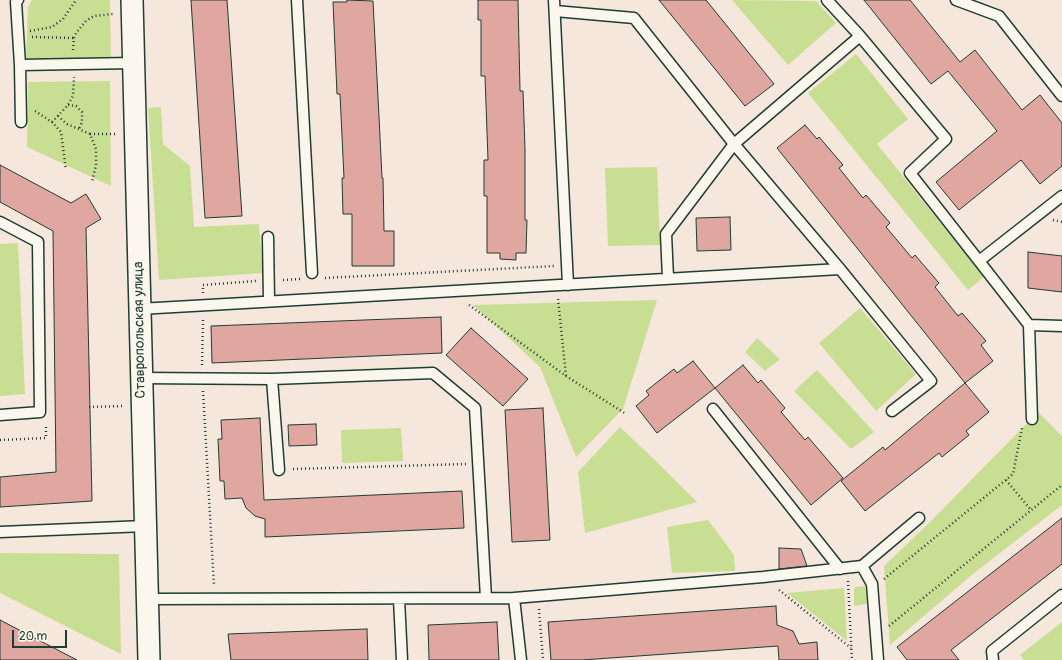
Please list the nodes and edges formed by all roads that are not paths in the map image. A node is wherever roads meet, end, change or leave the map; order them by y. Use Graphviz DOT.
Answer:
graph roads {
  1 [pos="18,0"];
  2 [pos="297,0"];
  3 [pos="554,0"];
  4 [pos="827,0"];
  5 [pos="956,0"];
  6 [pos="126,7"];
  7 [pos="555,11"];
  8 [pos="860,36"];
  9 [pos="133,63"];
  10 [pos="20,65"];
  11 [pos="1062,96"];
  12 [pos="21,122"];
  13 [pos="734,144"];
  14 [pos="1062,196"];
  15 [pos="0,222"];
  16 [pos="268,237"];
  17 [pos="979,261"];
  18 [pos="840,269"];
  19 [pos="312,273"];
  20 [pos="668,278"];
  21 [pos="568,285"];
  22 [pos="269,301"];
  23 [pos="139,309"];
  24 [pos="1029,325"];
  25 [pos="1062,326"];
  26 [pos="141,378"];
  27 [pos="272,379"];
  28 [pos="713,409"];
  29 [pos="892,411"];
  30 [pos="0,415"];
  31 [pos="1032,419"];
  32 [pos="279,470"];
  33 [pos="919,518"];
  34 [pos="145,526"];
  35 [pos="0,532"];
  36 [pos="862,566"];
  37 [pos="844,569"];
  38 [pos="1062,595"];
  39 [pos="486,598"];
  40 [pos="514,598"];
  41 [pos="147,599"];
  42 [pos="399,599"];
  43 [pos="149,660"];
  44 [pos="402,660"];
  45 [pos="521,660"];
  46 [pos="878,660"];
  47 [pos="993,660"];
  1 -- 10 [label="lane"];
  2 -- 19 [label="lane"];
  3 -- 7 [label="lane"];
  4 -- 8 [label="lane"];
  5 -- 11 [label="lane"];
  6 -- 9 [label="street, Ставропольская улица"];
  7 -- 13 [label="lane"];
  7 -- 21 [label="lane"];
  8 -- 13 [label="lane"];
  8 -- 17 [label="lane"];
  9 -- 10 [label="lane"];
  9 -- 23 [label="street, Ставропольская улица"];
  10 -- 12 [label="lane"];
  13 -- 18 [label="lane"];
  13 -- 20 [label="lane"];
  14 -- 17 [label="lane"];
  15 -- 30 [label="lane"];
  16 -- 22 [label="lane"];
  17 -- 24 [label="lane"];
  18 -- 20 [label="lane"];
  18 -- 29 [label="lane"];
  20 -- 21 [label="lane"];
  21 -- 22 [label="lane"];
  22 -- 23 [label="lane"];
  23 -- 26 [label="street, Ставропольская улица"];
  24 -- 25 [label="lane"];
  24 -- 31 [label="lane"];
  26 -- 27 [label="lane"];
  26 -- 34 [label="street, Ставропольская улица"];
  27 -- 32 [label="lane"];
  27 -- 39 [label="lane"];
  28 -- 37 [label="lane"];
  33 -- 36 [label="lane"];
  34 -- 35 [label="lane"];
  34 -- 41 [label="street, Ставропольская улица"];
  36 -- 37 [label="lane"];
  36 -- 46 [label="lane"];
  37 -- 40 [label="lane"];
  38 -- 47 [label="lane"];
  39 -- 40 [label="lane"];
  39 -- 42 [label="lane"];
  40 -- 45 [label="lane"];
  41 -- 42 [label="lane"];
  41 -- 43 [label="street, Ставропольская улица"];
  42 -- 44 [label="lane"];
}
